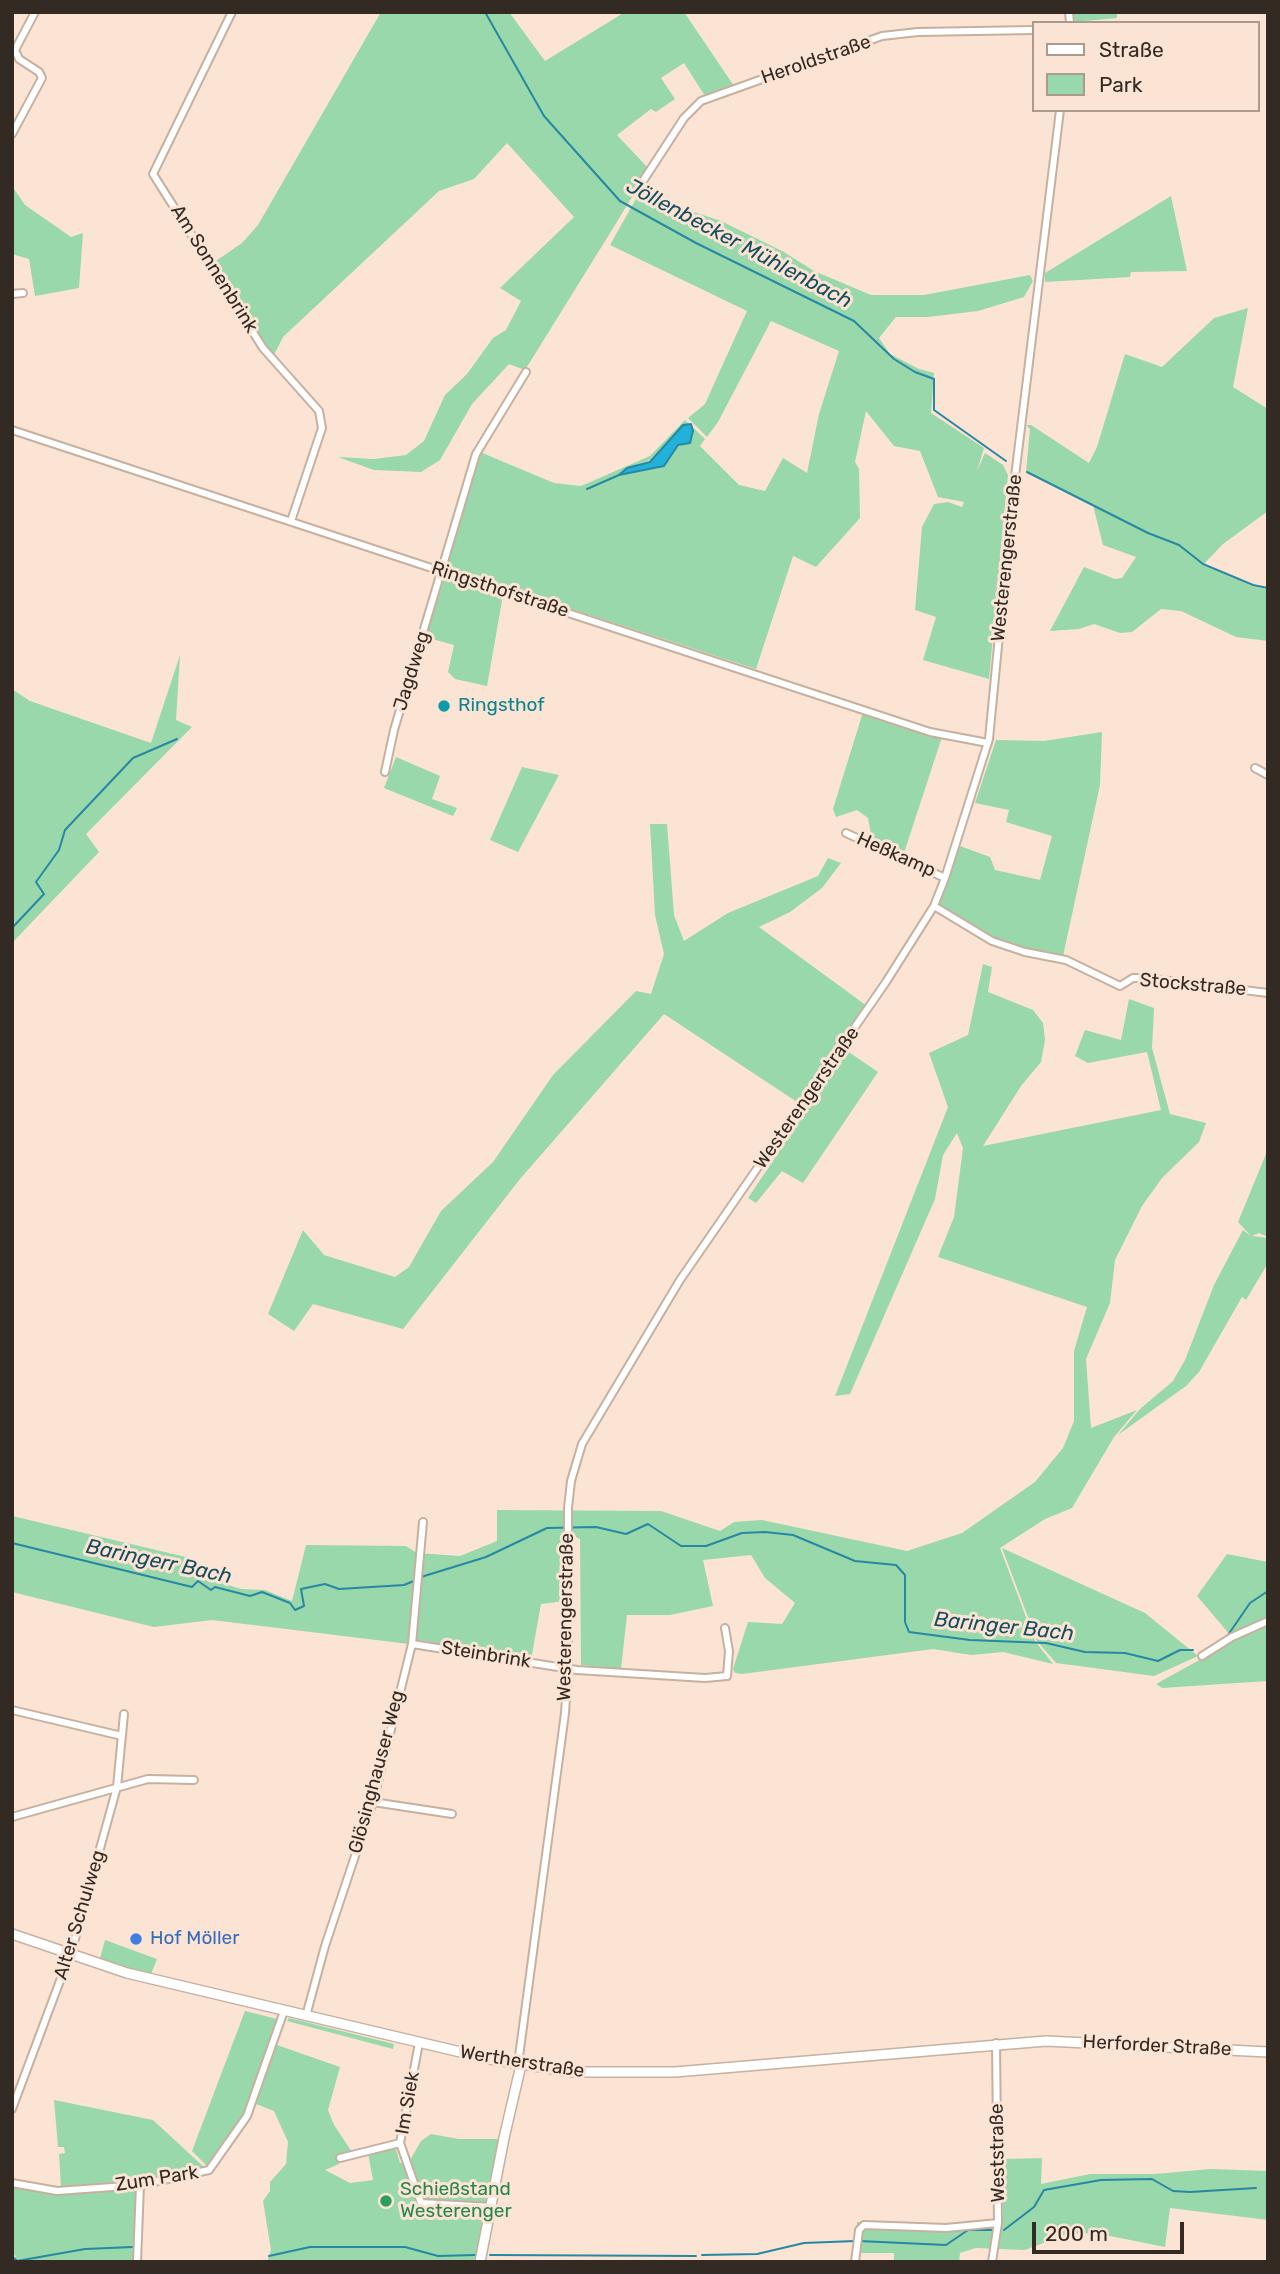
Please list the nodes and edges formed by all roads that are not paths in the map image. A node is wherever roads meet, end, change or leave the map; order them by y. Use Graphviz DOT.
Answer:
graph roads {
  1 [pos="35,12"];
  2 [pos="232,12"];
  3 [pos="1032,30"];
  4 [pos="1060,112"];
  5 [pos="12,115"];
  6 [pos="20,119"];
  7 [pos="12,134"];
  8 [pos="643,181"];
  9 [pos="23,293"];
  10 [pos="12,294"];
  11 [pos="526,372"];
  12 [pos="12,429"];
  13 [pos="291,522"];
  14 [pos="442,570"];
  15 [pos="988,743"];
  16 [pos="1255,768"];
  17 [pos="385,772"];
  18 [pos="1268,775"];
  19 [pos="846,833"];
  20 [pos="945,878"];
  21 [pos="933,906"];
  22 [pos="1268,993"];
  23 [pos="422,1522"];
  24 [pos="1268,1621"];
  25 [pos="725,1628"];
  26 [pos="412,1644"];
  27 [pos="1202,1656"];
  28 [pos="568,1668"];
  29 [pos="12,1710"];
  30 [pos="124,1714"];
  31 [pos="122,1736"];
  32 [pos="194,1780"];
  33 [pos="117,1787"];
  34 [pos="373,1802"];
  35 [pos="452,1814"];
  36 [pos="12,1818"];
  37 [pos="12,1934"];
  38 [pos="70,1955"];
  39 [pos="284,2011"];
  40 [pos="306,2016"];
  41 [pos="1046,2041"];
  42 [pos="419,2043"];
  43 [pos="996,2043"];
  44 [pos="1268,2052"];
  45 [pos="518,2064"];
  46 [pos="12,2109"];
  47 [pos="400,2143"];
  48 [pos="340,2158"];
  49 [pos="12,2183"];
  50 [pos="140,2185"];
  51 [pos="491,2207"];
  52 [pos="998,2223"];
  53 [pos="137,2262"];
  54 [pos="480,2262"];
  55 [pos="855,2262"];
  56 [pos="992,2262"];
  1 -- 6 [label="street"];
  2 -- 13 [label="street, Am Sonnenbrink"];
  3 -- 8 [label="street, Heroldstraße"];
  4 -- 15 [label="street, Westerengerstraße"];
  5 -- 6 [label="street"];
  6 -- 7 [label="street"];
  9 -- 10 [label="street"];
  11 -- 14 [label="street, Jagdweg"];
  12 -- 13 [label="street, Ringsthofstraße"];
  13 -- 14 [label="street, Ringsthofstraße"];
  14 -- 15 [label="street, Ringsthofstraße"];
  14 -- 17 [label="street, Jagdweg"];
  15 -- 20 [label="street, Westerengerstraße"];
  16 -- 18 [label="street"];
  19 -- 20 [label="street, Heßkamp"];
  20 -- 21 [label="street, Westerengerstraße"];
  21 -- 22 [label="street, Stockstraße"];
  21 -- 28 [label="street, Westerengerstraße"];
  23 -- 26 [label="street, Glösinghauser Weg"];
  24 -- 27 [label="street"];
  25 -- 28 [label="street, Steinbrink"];
  26 -- 28 [label="street, Steinbrink"];
  26 -- 34 [label="street, Glösinghauser Weg"];
  28 -- 45 [label="street, Westerengerstraße"];
  29 -- 31 [label="street"];
  30 -- 31 [label="street, Alter Schulweg"];
  31 -- 33 [label="street, Alter Schulweg"];
  32 -- 33 [label="street"];
  33 -- 36 [label="street"];
  33 -- 38 [label="street, Alter Schulweg"];
  34 -- 35 [label="street"];
  34 -- 40 [label="street, Glösinghauser Weg"];
  37 -- 38 [label="main road, Wertherstraße"];
  38 -- 39 [label="main road, Wertherstraße"];
  38 -- 46 [label="street, Alter Schulweg"];
  39 -- 40 [label="main road, Wertherstraße"];
  39 -- 50 [label="street, Zum Park"];
  40 -- 42 [label="main road, Wertherstraße"];
  41 -- 43 [label="main road, Wertherstraße"];
  41 -- 44 [label="main road, Herforder Straße"];
  42 -- 45 [label="main road, Wertherstraße"];
  42 -- 47 [label="street, Im Siek"];
  43 -- 45 [label="main road, Wertherstraße"];
  43 -- 52 [label="street, Weststraße"];
  45 -- 51 [label="main road, Westerengerstraße"];
  47 -- 48 [label="street, Im Siek"];
  47 -- 51 [label="street"];
  49 -- 50 [label="street, Zum Park"];
  50 -- 53 [label="street"];
  51 -- 54 [label="main road, Westerengerstraße"];
  52 -- 55 [label="street"];
  52 -- 56 [label="street, Weststraße"];
}
